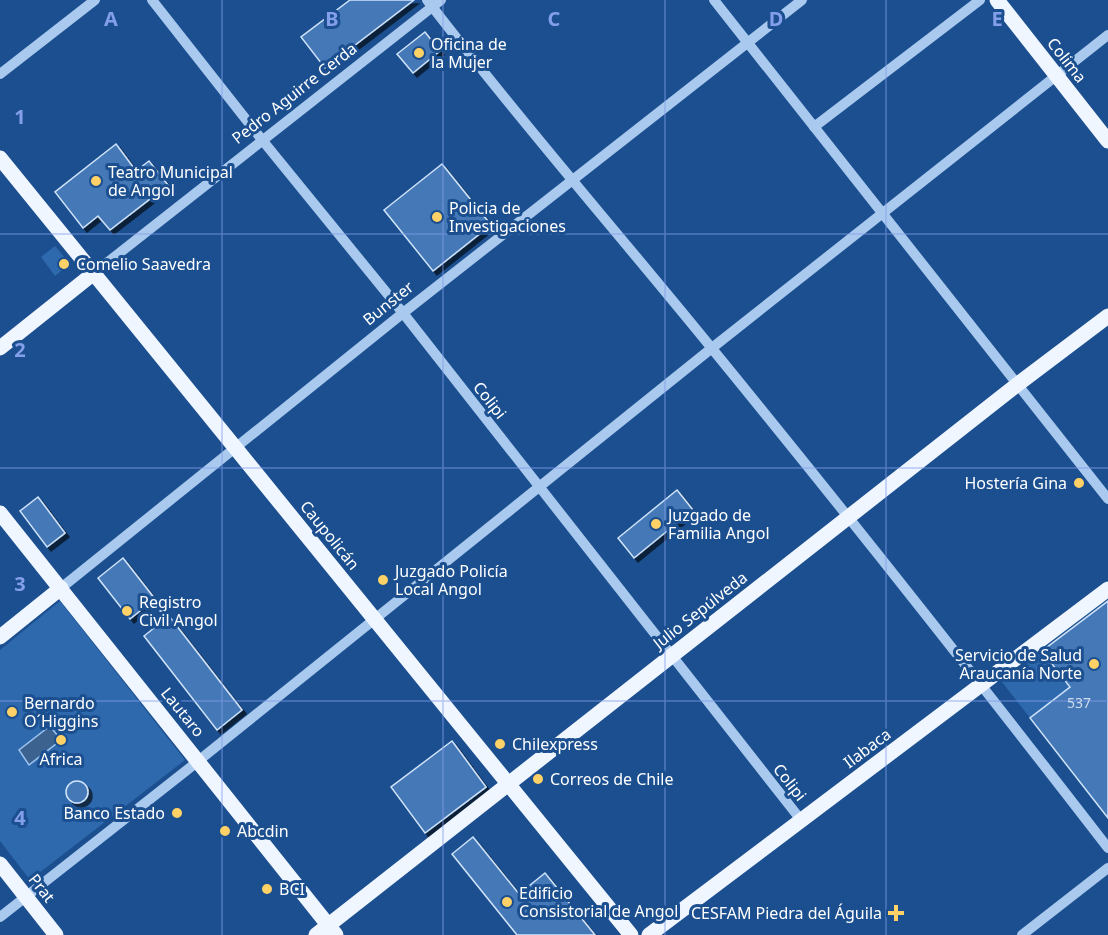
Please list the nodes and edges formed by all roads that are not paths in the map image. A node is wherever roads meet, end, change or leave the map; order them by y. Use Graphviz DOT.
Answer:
graph roads {
  1 [pos="95,0"];
  2 [pos="152,0"];
  3 [pos="714,0"];
  4 [pos="802,0"];
  5 [pos="980,0"];
  6 [pos="997,0"];
  7 [pos="433,2"];
  8 [pos="1108,35"];
  9 [pos="748,43"];
  10 [pos="0,74"];
  11 [pos="1056,76"];
  12 [pos="814,127"];
  13 [pos="263,141"];
  14 [pos="1108,141"];
  15 [pos="0,158"];
  16 [pos="572,181"];
  17 [pos="882,214"];
  18 [pos="94,273"];
  19 [pos="404,313"];
  20 [pos="1108,316"];
  21 [pos="0,348"];
  22 [pos="712,348"];
  23 [pos="1018,384"];
  24 [pos="236,448"];
  25 [pos="540,487"];
  26 [pos="1108,499"];
  27 [pos="0,513"];
  28 [pos="849,518"];
  29 [pos="61,588"];
  30 [pos="1108,589"];
  31 [pos="374,619"];
  32 [pos="0,637"];
  33 [pos="671,655"];
  34 [pos="981,685"];
  35 [pos="198,761"];
  36 [pos="508,784"];
  37 [pos="801,820"];
  38 [pos="1108,848"];
  39 [pos="0,864"];
  40 [pos="1108,868"];
  41 [pos="26,897"];
  42 [pos="0,917"];
  43 [pos="332,930"];
  44 [pos="56,935"];
  45 [pos="316,935"];
  46 [pos="631,935"];
  47 [pos="648,935"];
  48 [pos="1022,935"];
  1 -- 10 [label="street"];
  2 -- 13 [label="street, Colipi"];
  3 -- 9 [label="street"];
  4 -- 9 [label="street, Bunster"];
  5 -- 12 [label="street"];
  6 -- 11 [label="main road, Colima"];
  7 -- 13 [label="street, Pedro Aguirre Cerda"];
  7 -- 16 [label="street"];
  8 -- 11 [label="street"];
  9 -- 12 [label="street"];
  9 -- 16 [label="street, Bunster"];
  11 -- 14 [label="main road, Colima"];
  11 -- 17 [label="street"];
  12 -- 17 [label="street"];
  13 -- 18 [label="street, Pedro Aguirre Cerda"];
  13 -- 19 [label="street, Colipi"];
  15 -- 18 [label="main road, Caupolicán"];
  16 -- 19 [label="street, Bunster"];
  16 -- 22 [label="street"];
  17 -- 22 [label="street"];
  17 -- 23 [label="street"];
  18 -- 21 [label="main road, Pedro Aguirre Cerda"];
  18 -- 24 [label="main road, Caupolicán"];
  19 -- 24 [label="street, Bunster"];
  19 -- 25 [label="street, Colipi"];
  20 -- 23 [label="main road, Julio Sepúlveda"];
  22 -- 25 [label="street"];
  22 -- 28 [label="street"];
  23 -- 26 [label="street"];
  23 -- 28 [label="main road, Julio Sepúlveda"];
  24 -- 29 [label="street, Bunster"];
  24 -- 31 [label="main road, Caupolicán"];
  25 -- 31 [label="street"];
  25 -- 33 [label="street, Colipi"];
  27 -- 29 [label="main road, Lautaro"];
  28 -- 33 [label="main road, Julio Sepúlveda"];
  28 -- 34 [label="street"];
  29 -- 32 [label="main road, Bunster"];
  29 -- 35 [label="main road, Lautaro"];
  30 -- 34 [label="main road, Ilabaca"];
  31 -- 35 [label="street"];
  31 -- 36 [label="main road, Caupolicán"];
  33 -- 36 [label="main road, Julio Sepúlveda"];
  33 -- 37 [label="street, Colipi"];
  34 -- 37 [label="main road, Ilabaca"];
  34 -- 38 [label="street"];
  35 -- 41 [label="street"];
  35 -- 43 [label="main road, Lautaro"];
  36 -- 43 [label="main road, Julio Sepúlveda"];
  36 -- 46 [label="main road, Caupolicán"];
  37 -- 47 [label="main road, Ilabaca"];
  39 -- 41 [label="main road, Prat"];
  40 -- 48 [label="street"];
  41 -- 42 [label="street"];
  41 -- 44 [label="main road, Prat"];
  43 -- 45 [label="main road, Julio Sepúlveda"];
}
